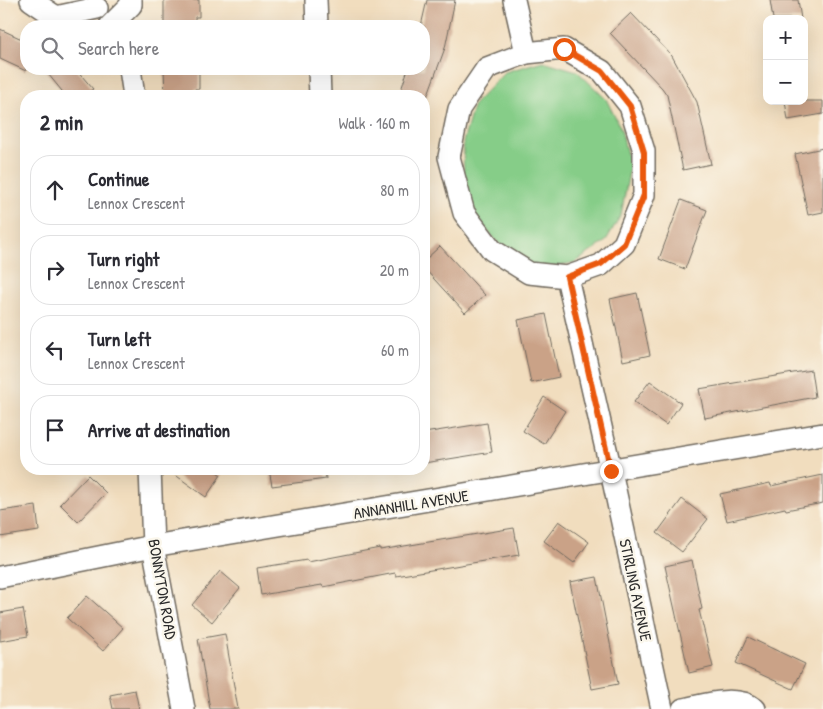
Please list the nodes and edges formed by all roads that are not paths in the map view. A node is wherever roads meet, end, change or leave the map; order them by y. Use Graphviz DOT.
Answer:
graph roads {
  1 [pos="31,0"];
  2 [pos="131,0"];
  3 [pos="316,0"];
  4 [pos="514,0"];
  5 [pos="95,4"];
  6 [pos="105,20"];
  7 [pos="115,20"];
  8 [pos="317,20"];
  9 [pos="526,53"];
  10 [pos="131,75"];
  11 [pos="319,75"];
  12 [pos="133,90"];
  13 [pos="320,90"];
  14 [pos="567,277"];
  15 [pos="823,434"];
  16 [pos="611,471"];
  17 [pos="150,475"];
  18 [pos="153,546"];
  19 [pos="0,577"];
  20 [pos="184,709"];
  21 [pos="662,709"];
  22 [pos="683,709"];
  23 [pos="755,709"];
  1 -- 5 [label="street"];
  2 -- 7 [label="street"];
  3 -- 8 [label="street"];
  4 -- 9 [label="street"];
  5 -- 6 [label="street"];
  9 -- 14 [label="street"];
  9 -- 14 [label="street"];
  10 -- 12 [label="street"];
  11 -- 13 [label="street"];
  14 -- 16 [label="street, STIRLING AVENUE"];
  15 -- 16 [label="street, ANNANHILL AVENUE"];
  16 -- 18 [label="street, ANNANHILL AVENUE"];
  16 -- 21 [label="street, STIRLING AVENUE"];
  17 -- 18 [label="street, BONNYTON ROAD"];
  18 -- 19 [label="street, ANNANHILL AVENUE"];
  18 -- 20 [label="street, BONNYTON ROAD"];
  22 -- 23 [label="street"];
}
